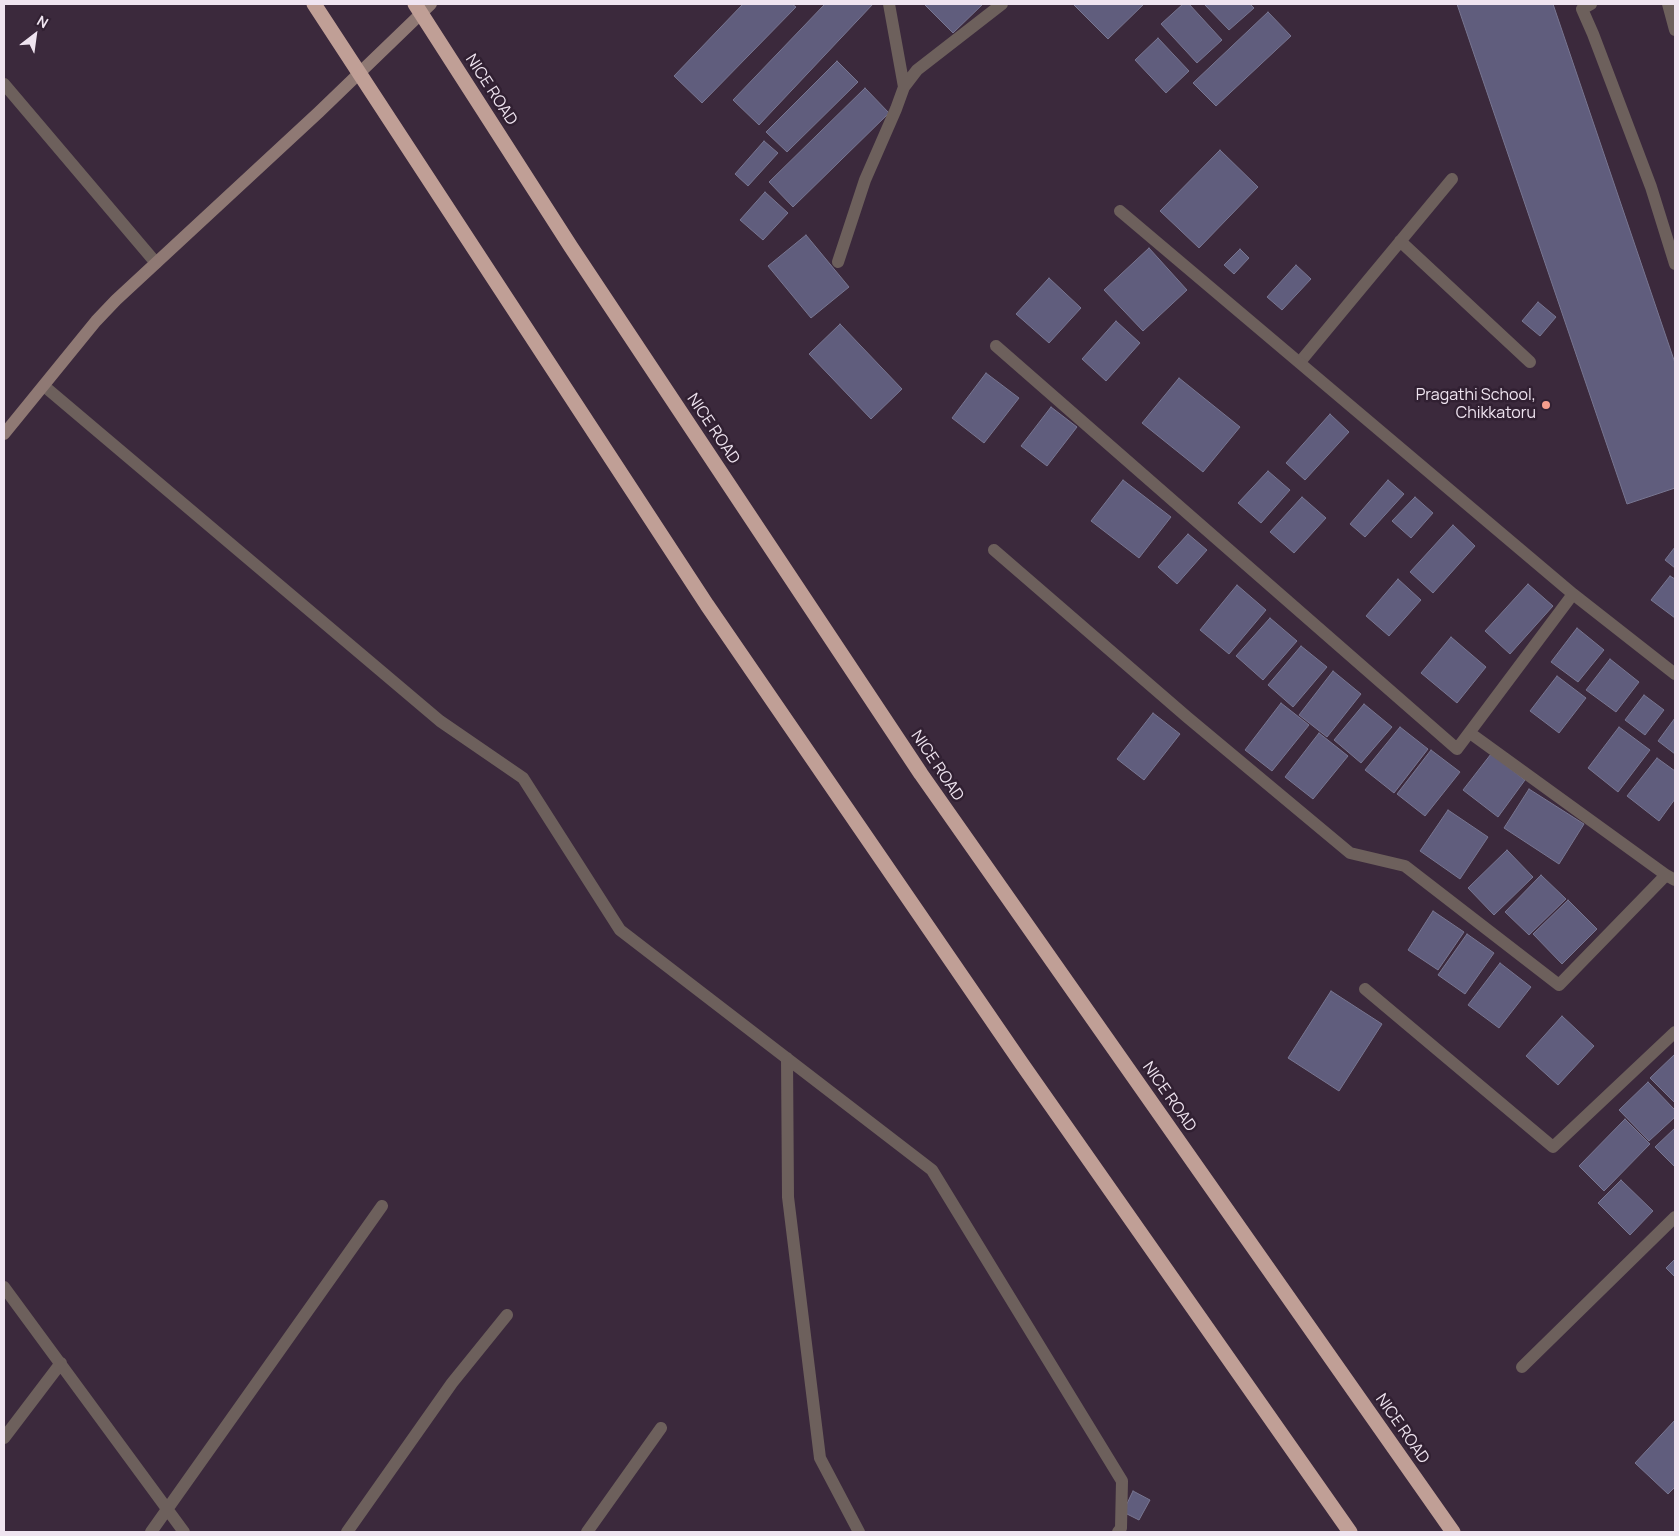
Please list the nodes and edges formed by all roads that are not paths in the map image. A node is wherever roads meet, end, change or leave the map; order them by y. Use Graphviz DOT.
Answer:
graph roads {
  1 [pos="314,4"];
  2 [pos="415,4"];
  3 [pos="431,4"];
  4 [pos="889,4"];
  5 [pos="1002,4"];
  6 [pos="1668,4"];
  7 [pos="1584,5"];
  8 [pos="1675,30"];
  9 [pos="4,84"];
  10 [pos="904,87"];
  11 [pos="1452,179"];
  12 [pos="1120,211"];
  13 [pos="1400,242"];
  14 [pos="838,262"];
  15 [pos="156,263"];
  16 [pos="1675,264"];
  17 [pos="996,346"];
  18 [pos="1300,362"];
  19 [pos="1530,362"];
  20 [pos="44,386"];
  21 [pos="4,434"];
  22 [pos="994,550"];
  23 [pos="1573,594"];
  24 [pos="1675,674"];
  25 [pos="1470,733"];
  26 [pos="1671,878"];
  27 [pos="1365,989"];
  28 [pos="1675,1032"];
  29 [pos="786,1058"];
  30 [pos="382,1206"];
  31 [pos="1675,1217"];
  32 [pos="4,1287"];
  33 [pos="507,1314"];
  34 [pos="61,1363"];
  35 [pos="1522,1367"];
  36 [pos="661,1428"];
  37 [pos="4,1438"];
  38 [pos="167,1510"];
  39 [pos="151,1532"];
  40 [pos="184,1532"];
  41 [pos="348,1532"];
  42 [pos="588,1532"];
  43 [pos="859,1532"];
  44 [pos="1118,1532"];
  45 [pos="1350,1532"];
  46 [pos="1453,1532"];
  1 -- 45 [label="highway"];
  2 -- 46 [label="highway, NICE ROAD"];
  3 -- 15 [label="street"];
  4 -- 10 [label="street"];
  5 -- 10 [label="street"];
  6 -- 8 [label="street"];
  7 -- 16 [label="street"];
  9 -- 15 [label="street"];
  10 -- 14 [label="street"];
  11 -- 13 [label="street"];
  12 -- 18 [label="street"];
  13 -- 18 [label="street"];
  13 -- 19 [label="street"];
  15 -- 20 [label="street"];
  17 -- 25 [label="street"];
  18 -- 23 [label="street"];
  20 -- 21 [label="street"];
  20 -- 29 [label="street"];
  22 -- 26 [label="street"];
  23 -- 24 [label="street"];
  23 -- 25 [label="street"];
  25 -- 26 [label="street"];
  27 -- 28 [label="street"];
  29 -- 43 [label="street"];
  29 -- 44 [label="street"];
  30 -- 38 [label="street"];
  31 -- 35 [label="street"];
  32 -- 34 [label="street"];
  33 -- 41 [label="street"];
  34 -- 37 [label="street"];
  34 -- 38 [label="street"];
  36 -- 42 [label="street"];
  38 -- 39 [label="street"];
  38 -- 40 [label="street"];
}
